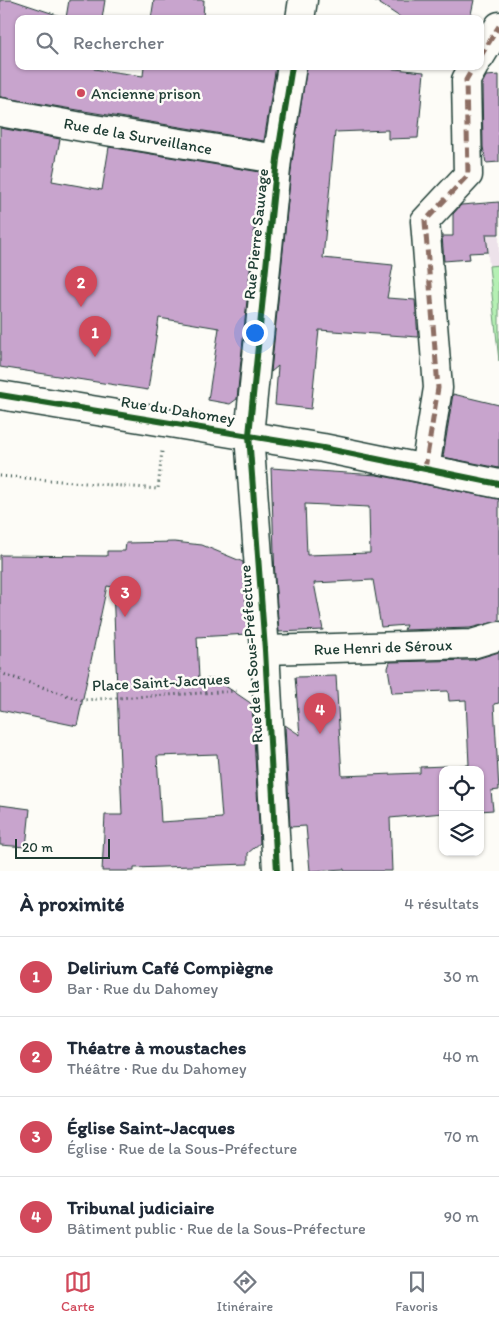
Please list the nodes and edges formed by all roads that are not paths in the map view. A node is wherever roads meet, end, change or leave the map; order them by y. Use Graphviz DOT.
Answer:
graph roads {
  1 [pos="303,0"];
  2 [pos="301,15"];
  3 [pos="499,26"];
  4 [pos="484,50"];
  5 [pos="291,70"];
  6 [pos="472,70"];
  7 [pos="0,112"];
  8 [pos="277,160"];
  9 [pos="0,395"];
  10 [pos="249,436"];
  11 [pos="425,469"];
  12 [pos="499,484"];
  13 [pos="499,636"];
  14 [pos="265,650"];
  15 [pos="277,871"];
  1 -- 2 [label="street"];
  3 -- 4 [label="street"];
  5 -- 8 [label="street, Rue Pierre Sauvage"];
  6 -- 11 [label="street"];
  7 -- 8 [label="street, Rue de la Surveillance"];
  8 -- 10 [label="street, Rue Pierre Sauvage"];
  9 -- 10 [label="street, Rue du Dahomey"];
  10 -- 11 [label="street, Rue du Dahomey"];
  10 -- 14 [label="street, Rue de la Sous-Préfecture"];
  11 -- 12 [label="street, Rue du Dahomey"];
  13 -- 14 [label="street, Rue Henri de Séroux"];
  14 -- 15 [label="street, Rue de la Sous-Préfecture"];
}
